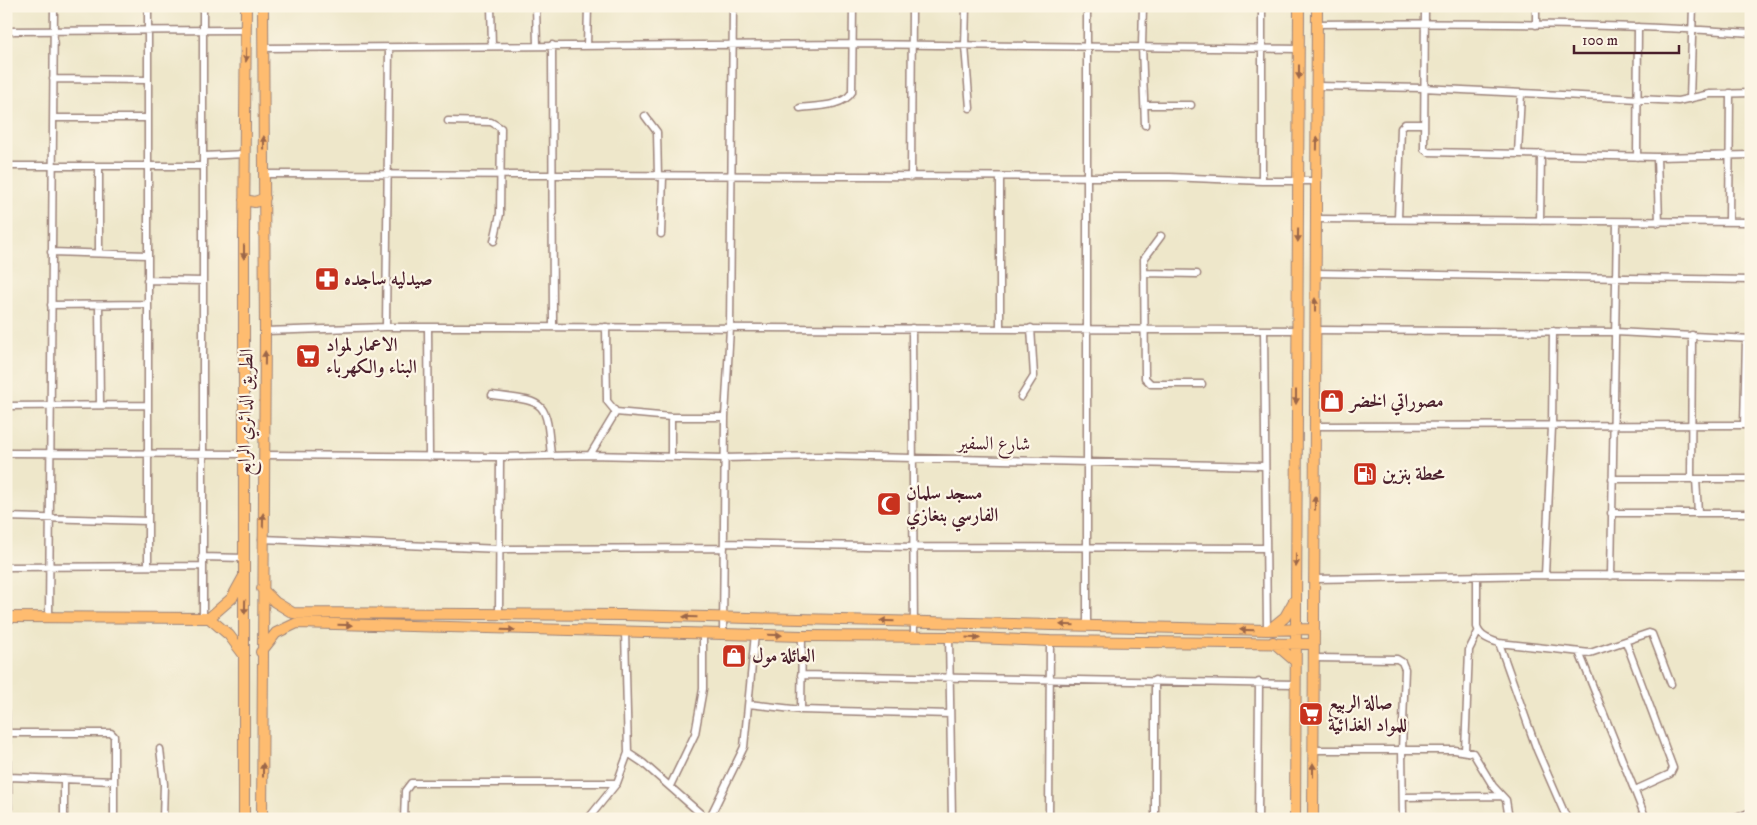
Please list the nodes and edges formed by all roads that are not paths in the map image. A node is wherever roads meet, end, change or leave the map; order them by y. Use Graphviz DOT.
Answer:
graph roads {
  1 [pos="54,6"];
  2 [pos="148,6"];
  3 [pos="203,6"];
  4 [pos="246,6"];
  5 [pos="263,6"];
  6 [pos="491,6"];
  7 [pos="536,6"];
  8 [pos="588,6"];
  9 [pos="733,6"];
  10 [pos="853,6"];
  11 [pos="912,6"];
  12 [pos="966,6"];
  13 [pos="1087,6"];
  14 [pos="1143,6"];
  15 [pos="1262,6"];
  16 [pos="1299,6"];
  17 [pos="1317,6"];
  18 [pos="1424,6"];
  19 [pos="1536,6"];
  20 [pos="1693,6"];
  21 [pos="1424,23"];
  22 [pos="1317,24"];
  23 [pos="1536,25"];
  24 [pos="1638,27"];
  25 [pos="203,29"];
  26 [pos="1692,29"];
  27 [pos="148,30"];
  28 [pos="246,30"];
  29 [pos="6,31"];
  30 [pos="54,31"];
  31 [pos="1751,33"];
  32 [pos="732,44"];
  33 [pos="852,44"];
  34 [pos="537,45"];
  35 [pos="552,45"];
  36 [pos="1087,45"];
  37 [pos="492,46"];
  38 [pos="587,46"];
  39 [pos="912,46"];
  40 [pos="966,46"];
  41 [pos="1142,46"];
  42 [pos="263,48"];
  43 [pos="389,48"];
  44 [pos="1262,48"];
  45 [pos="1299,49"];
  46 [pos="53,79"];
  47 [pos="148,80"];
  48 [pos="1317,86"];
  49 [pos="1423,88"];
  50 [pos="1521,93"];
  51 [pos="1730,93"];
  52 [pos="1751,93"];
  53 [pos="1690,99"];
  54 [pos="1638,100"];
  55 [pos="1145,105"];
  56 [pos="1191,105"];
  57 [pos="800,108"];
  58 [pos="970,108"];
  59 [pos="645,116"];
  60 [pos="53,118"];
  61 [pos="148,118"];
  62 [pos="448,121"];
  63 [pos="1423,124"];
  64 [pos="1145,125"];
  65 [pos="245,154"];
  66 [pos="1518,154"];
  67 [pos="1541,154"];
  68 [pos="1751,155"];
  69 [pos="204,156"];
  70 [pos="1730,156"];
  71 [pos="1637,157"];
  72 [pos="1657,157"];
  73 [pos="6,166"];
  74 [pos="52,166"];
  75 [pos="203,166"];
  76 [pos="99,168"];
  77 [pos="148,168"];
  78 [pos="502,173"];
  79 [pos="265,174"];
  80 [pos="388,174"];
  81 [pos="551,175"];
  82 [pos="732,176"];
  83 [pos="660,177"];
  84 [pos="911,177"];
  85 [pos="1000,177"];
  86 [pos="1086,177"];
  87 [pos="1262,181"];
  88 [pos="1298,181"];
  89 [pos="1316,181"];
  90 [pos="265,198"];
  91 [pos="244,200"];
  92 [pos="1316,219"];
  93 [pos="1398,219"];
  94 [pos="1540,222"];
  95 [pos="1729,222"];
  96 [pos="1751,222"];
  97 [pos="1617,223"];
  98 [pos="1659,223"];
  99 [pos="244,234"];
  100 [pos="265,234"];
  101 [pos="661,234"];
  102 [pos="1161,236"];
  103 [pos="494,241"];
  104 [pos="51,252"];
  105 [pos="99,253"];
  106 [pos="147,255"];
  107 [pos="1144,273"];
  108 [pos="1315,273"];
  109 [pos="1196,274"];
  110 [pos="1618,277"];
  111 [pos="147,280"];
  112 [pos="1751,280"];
  113 [pos="203,281"];
  114 [pos="147,304"];
  115 [pos="51,305"];
  116 [pos="99,305"];
  117 [pos="386,327"];
  118 [pos="428,327"];
  119 [pos="553,327"];
  120 [pos="606,327"];
  121 [pos="730,328"];
  122 [pos="912,328"];
  123 [pos="1000,328"];
  124 [pos="1031,328"];
  125 [pos="1145,329"];
  126 [pos="1088,330"];
  127 [pos="1264,330"];
  128 [pos="1297,330"];
  129 [pos="1315,330"];
  130 [pos="265,331"];
  131 [pos="1553,331"];
  132 [pos="1616,332"];
  133 [pos="1692,335"];
  134 [pos="1748,339"];
  135 [pos="1202,384"];
  136 [pos="492,395"];
  137 [pos="1021,396"];
  138 [pos="147,404"];
  139 [pos="100,405"];
  140 [pos="6,406"];
  141 [pos="50,406"];
  142 [pos="616,412"];
  143 [pos="671,417"];
  144 [pos="725,417"];
  145 [pos="1691,425"];
  146 [pos="1748,425"];
  147 [pos="1315,426"];
  148 [pos="1614,426"];
  149 [pos="1552,427"];
  150 [pos="6,453"];
  151 [pos="51,453"];
  152 [pos="148,454"];
  153 [pos="202,454"];
  154 [pos="245,454"];
  155 [pos="264,455"];
  156 [pos="590,455"];
  157 [pos="550,456"];
  158 [pos="429,457"];
  159 [pos="671,457"];
  160 [pos="500,458"];
  161 [pos="724,458"];
  162 [pos="914,458"];
  163 [pos="1087,461"];
  164 [pos="1264,466"];
  165 [pos="1612,479"];
  166 [pos="1693,479"];
  167 [pos="1751,479"];
  168 [pos="1698,512"];
  169 [pos="1612,513"];
  170 [pos="1751,513"];
  171 [pos="6,517"];
  172 [pos="50,518"];
  173 [pos="148,521"];
  174 [pos="262,539"];
  175 [pos="724,546"];
  176 [pos="914,547"];
  177 [pos="1086,548"];
  178 [pos="1266,548"];
  179 [pos="500,549"];
  180 [pos="202,557"];
  181 [pos="245,558"];
  182 [pos="148,566"];
  183 [pos="202,566"];
  184 [pos="6,567"];
  185 [pos="50,567"];
  186 [pos="245,572"];
  187 [pos="1545,575"];
  188 [pos="1476,576"];
  189 [pos="1612,576"];
  190 [pos="1751,576"];
  191 [pos="1315,578"];
  192 [pos="262,589"];
  193 [pos="1294,600"];
  194 [pos="499,614"];
  195 [pos="6,617"];
  196 [pos="49,617"];
  197 [pos="206,618"];
  198 [pos="724,618"];
  199 [pos="838,620"];
  200 [pos="914,622"];
  201 [pos="1087,625"];
  202 [pos="1155,627"];
  203 [pos="1313,629"];
  204 [pos="1268,630"];
  205 [pos="1295,630"];
  206 [pos="625,631"];
  207 [pos="1478,632"];
  208 [pos="703,633"];
  209 [pos="723,633"];
  210 [pos="755,634"];
  211 [pos="802,636"];
  212 [pos="838,636"];
  213 [pos="914,636"];
  214 [pos="949,637"];
  215 [pos="1050,641"];
  216 [pos="1155,642"];
  217 [pos="1272,642"];
  218 [pos="1626,642"];
  219 [pos="1295,643"];
  220 [pos="1499,643"];
  221 [pos="1314,644"];
  222 [pos="262,652"];
  223 [pos="1579,652"];
  224 [pos="244,656"];
  225 [pos="1314,658"];
  226 [pos="1295,661"];
  227 [pos="802,675"];
  228 [pos="950,678"];
  229 [pos="1049,680"];
  230 [pos="1155,680"];
  231 [pos="1258,682"];
  232 [pos="1295,684"];
  233 [pos="1671,684"];
  234 [pos="749,704"];
  235 [pos="801,710"];
  236 [pos="6,711"];
  237 [pos="950,714"];
  238 [pos="8,736"];
  239 [pos="160,749"];
  240 [pos="1313,750"];
  241 [pos="1402,750"];
  242 [pos="1465,751"];
  243 [pos="628,754"];
  244 [pos="9,777"];
  245 [pos="64,779"];
  246 [pos="114,781"];
  247 [pos="617,783"];
  248 [pos="670,786"];
  249 [pos="1635,790"];
  250 [pos="1502,796"];
  251 [pos="1403,797"];
  252 [pos="1751,812"];
  253 [pos="699,816"];
  254 [pos="10,819"];
  255 [pos="64,819"];
  256 [pos="114,819"];
  257 [pos="163,819"];
  258 [pos="244,819"];
  259 [pos="262,819"];
  260 [pos="404,819"];
  261 [pos="588,819"];
  262 [pos="708,819"];
  263 [pos="952,819"];
  264 [pos="1049,819"];
  265 [pos="1155,819"];
  266 [pos="1258,819"];
  267 [pos="1295,819"];
  268 [pos="1313,819"];
  269 [pos="1403,819"];
  270 [pos="1509,819"];
  271 [pos="1567,819"];
  272 [pos="1646,819"];
  273 [pos="1734,819"];
  1 -- 30 [label="street"];
  2 -- 27 [label="street"];
  3 -- 25 [label="street"];
  4 -- 28 [label="main road, الطريق الدائري الرابع"];
  5 -- 42 [label="main road, الطريق الدائري الرابع"];
  6 -- 37 [label="street"];
  7 -- 34 [label="street"];
  8 -- 38 [label="street"];
  9 -- 32 [label="street"];
  10 -- 33 [label="street"];
  11 -- 39 [label="street"];
  12 -- 40 [label="street"];
  13 -- 36 [label="street"];
  14 -- 41 [label="street"];
  15 -- 44 [label="street"];
  16 -- 45 [label="main road"];
  17 -- 22 [label="main road"];
  18 -- 21 [label="street"];
  19 -- 23 [label="street"];
  20 -- 26 [label="street"];
  21 -- 22 [label="street"];
  21 -- 23 [label="street"];
  21 -- 49 [label="street"];
  22 -- 48 [label="main road"];
  23 -- 24 [label="street"];
  24 -- 26 [label="street"];
  24 -- 54 [label="street"];
  25 -- 27 [label="street"];
  25 -- 28 [label="street"];
  25 -- 69 [label="street"];
  26 -- 31 [label="street"];
  26 -- 53 [label="street"];
  27 -- 30 [label="street"];
  27 -- 47 [label="street"];
  28 -- 65 [label="main road, الطريق الدائري الرابع, one-way"];
  29 -- 30 [label="street"];
  30 -- 46 [label="street"];
  32 -- 33 [label="street"];
  32 -- 38 [label="street"];
  32 -- 82 [label="street"];
  33 -- 39 [label="street"];
  33 -- 57 [label="street"];
  34 -- 35 [label="street"];
  34 -- 37 [label="street"];
  35 -- 38 [label="street"];
  35 -- 81 [label="street"];
  36 -- 40 [label="street"];
  36 -- 41 [label="street"];
  36 -- 86 [label="street"];
  37 -- 43 [label="street"];
  39 -- 40 [label="street"];
  39 -- 84 [label="street"];
  40 -- 58 [label="street"];
  41 -- 44 [label="street"];
  41 -- 55 [label="street"];
  42 -- 43 [label="street"];
  79 -- 42 [label="main road, الطريق الدائري الرابع, one-way"];
  43 -- 80 [label="street"];
  44 -- 45 [label="street"];
  44 -- 87 [label="street"];
  45 -- 88 [label="main road, one-way"];
  46 -- 47 [label="street"];
  46 -- 60 [label="street"];
  47 -- 61 [label="street"];
  48 -- 49 [label="street"];
  89 -- 48 [label="main road, one-way"];
  49 -- 50 [label="street"];
  49 -- 63 [label="street"];
  50 -- 54 [label="street"];
  50 -- 66 [label="street"];
  51 -- 52 [label="street"];
  51 -- 53 [label="street"];
  51 -- 70 [label="street"];
  53 -- 54 [label="street"];
  54 -- 71 [label="street"];
  55 -- 56 [label="street"];
  55 -- 64 [label="street"];
  59 -- 83 [label="street"];
  60 -- 61 [label="street"];
  60 -- 74 [label="street"];
  61 -- 77 [label="street"];
  62 -- 78 [label="street"];
  63 -- 66 [label="street"];
  63 -- 93 [label="street"];
  65 -- 69 [label="street"];
  65 -- 91 [label="main road, الطريق الدائري الرابع"];
  66 -- 67 [label="street"];
  67 -- 71 [label="street"];
  67 -- 94 [label="street"];
  68 -- 70 [label="street"];
  69 -- 75 [label="street"];
  70 -- 72 [label="street"];
  70 -- 95 [label="street"];
  71 -- 72 [label="street"];
  72 -- 98 [label="street"];
  73 -- 74 [label="street"];
  74 -- 76 [label="street"];
  74 -- 104 [label="street"];
  75 -- 77 [label="street"];
  75 -- 113 [label="street"];
  76 -- 77 [label="street"];
  76 -- 105 [label="street"];
  77 -- 106 [label="street"];
  78 -- 80 [label="street"];
  78 -- 81 [label="street"];
  78 -- 103 [label="street"];
  79 -- 80 [label="street"];
  79 -- 90 [label="main road, الطريق الدائري الرابع"];
  80 -- 117 [label="street"];
  81 -- 83 [label="street"];
  81 -- 119 [label="street"];
  82 -- 83 [label="street"];
  82 -- 84 [label="street"];
  82 -- 121 [label="street"];
  83 -- 101 [label="street"];
  84 -- 85 [label="street"];
  85 -- 86 [label="street"];
  85 -- 123 [label="street"];
  86 -- 87 [label="street"];
  86 -- 126 [label="street"];
  87 -- 88 [label="street"];
  88 -- 89 [label="street"];
  88 -- 128 [label="main road, one-way"];
  89 -- 92 [label="main road"];
  90 -- 91 [label="main road"];
  90 -- 100 [label="main road, الطريق الدائري الرابع"];
  91 -- 99 [label="main road, الطريق الدائري الرابع"];
  92 -- 93 [label="street"];
  92 -- 108 [label="main road"];
  93 -- 94 [label="street"];
  94 -- 97 [label="street"];
  95 -- 96 [label="street"];
  95 -- 98 [label="street"];
  97 -- 98 [label="street"];
  97 -- 110 [label="street"];
  99 -- 100 [label="main road"];
  99 -- 154 [label="main road, الطريق الدائري الرابع, one-way"];
  100 -- 130 [label="main road, الطريق الدائري الرابع"];
  102 -- 107 [label="street"];
  104 -- 105 [label="street"];
  104 -- 115 [label="street"];
  105 -- 106 [label="street"];
  106 -- 111 [label="street"];
  107 -- 109 [label="street"];
  107 -- 125 [label="street"];
  108 -- 110 [label="street"];
  129 -- 108 [label="main road, one-way"];
  110 -- 112 [label="street"];
  110 -- 132 [label="street"];
  111 -- 113 [label="street"];
  111 -- 114 [label="street"];
  113 -- 153 [label="street"];
  114 -- 116 [label="street"];
  114 -- 138 [label="street"];
  115 -- 116 [label="street"];
  115 -- 141 [label="street"];
  116 -- 139 [label="street"];
  117 -- 118 [label="street"];
  117 -- 130 [label="street"];
  118 -- 119 [label="street"];
  118 -- 158 [label="street"];
  119 -- 120 [label="street"];
  120 -- 121 [label="street"];
  120 -- 142 [label="street"];
  121 -- 122 [label="street"];
  121 -- 144 [label="street"];
  122 -- 123 [label="street"];
  122 -- 162 [label="street"];
  123 -- 124 [label="street"];
  124 -- 126 [label="street"];
  124 -- 137 [label="street"];
  125 -- 126 [label="street"];
  125 -- 127 [label="street"];
  125 -- 135 [label="street"];
  126 -- 163 [label="street"];
  127 -- 128 [label="street"];
  127 -- 164 [label="street"];
  128 -- 193 [label="main road, one-way"];
  129 -- 131 [label="street"];
  129 -- 147 [label="main road"];
  155 -- 130 [label="main road, الطريق الدائري الرابع, one-way"];
  131 -- 132 [label="street"];
  131 -- 149 [label="street"];
  132 -- 133 [label="street"];
  132 -- 148 [label="street"];
  133 -- 134 [label="street"];
  133 -- 145 [label="street"];
  134 -- 146 [label="street"];
  136 -- 157 [label="street"];
  138 -- 139 [label="street"];
  138 -- 152 [label="street"];
  139 -- 141 [label="street"];
  140 -- 141 [label="street"];
  141 -- 151 [label="street"];
  142 -- 143 [label="street"];
  142 -- 156 [label="street"];
  143 -- 144 [label="street"];
  143 -- 159 [label="street"];
  144 -- 161 [label="street"];
  145 -- 146 [label="street"];
  145 -- 148 [label="street"];
  145 -- 166 [label="street"];
  147 -- 149 [label="street"];
  191 -- 147 [label="main road, one-way"];
  148 -- 149 [label="street"];
  148 -- 165 [label="street"];
  149 -- 187 [label="street"];
  150 -- 151 [label="street"];
  151 -- 152 [label="street"];
  151 -- 172 [label="street"];
  152 -- 153 [label="street"];
  152 -- 173 [label="street"];
  153 -- 154 [label="street"];
  153 -- 180 [label="street"];
  154 -- 181 [label="main road, الطريق الدائري الرابع"];
  155 -- 158 [label="street, شارع السفير"];
  174 -- 155 [label="main road, الطريق الدائري الرابع, one-way"];
  156 -- 157 [label="street, شارع السفير"];
  156 -- 159 [label="street, شارع السفير"];
  157 -- 160 [label="street, شارع السفير"];
  158 -- 160 [label="street, شارع السفير"];
  159 -- 161 [label="street, شارع السفير"];
  160 -- 179 [label="street"];
  161 -- 162 [label="street, شارع السفير"];
  161 -- 175 [label="street"];
  162 -- 163 [label="street, شارع السفير"];
  162 -- 176 [label="street"];
  163 -- 164 [label="street, شارع السفير"];
  163 -- 177 [label="street"];
  164 -- 178 [label="street"];
  165 -- 166 [label="street"];
  165 -- 169 [label="street"];
  166 -- 167 [label="street"];
  166 -- 168 [label="street"];
  168 -- 169 [label="street"];
  168 -- 170 [label="street"];
  169 -- 189 [label="street"];
  171 -- 172 [label="street"];
  172 -- 173 [label="street"];
  172 -- 185 [label="street"];
  173 -- 182 [label="street"];
  174 -- 179 [label="street"];
  174 -- 192 [label="main road, الطريق الدائري الرابع"];
  175 -- 176 [label="street"];
  175 -- 179 [label="street"];
  175 -- 198 [label="street"];
  176 -- 177 [label="street"];
  176 -- 200 [label="street"];
  177 -- 178 [label="street"];
  177 -- 201 [label="street"];
  178 -- 204 [label="street"];
  179 -- 194 [label="street"];
  180 -- 181 [label="street"];
  180 -- 183 [label="street"];
  181 -- 186 [label="main road, الطريق الدائري الرابع"];
  182 -- 183 [label="street"];
  182 -- 185 [label="street"];
  183 -- 197 [label="street"];
  184 -- 185 [label="street"];
  185 -- 196 [label="street"];
  186 -- 197 [label="main road"];
  186 -- 224 [label="main road, الطريق الدائري الرابع, one-way"];
  187 -- 188 [label="street"];
  187 -- 189 [label="street"];
  188 -- 191 [label="street"];
  188 -- 207 [label="street"];
  189 -- 190 [label="street"];
  191 -- 203 [label="main road"];
  192 -- 194 [label="main road"];
  192 -- 222 [label="main road, الطريق الدائري الرابع"];
  193 -- 204 [label="main road"];
  193 -- 205 [label="main road"];
  198 -- 194 [label="main road, one-way"];
  195 -- 196 [label="main road"];
  196 -- 197 [label="main road"];
  197 -- 224 [label="main road"];
  198 -- 199 [label="main road"];
  198 -- 209 [label="street"];
  200 -- 199 [label="main road, one-way"];
  199 -- 212 [label="main road"];
  201 -- 200 [label="main road, one-way"];
  200 -- 213 [label="street"];
  201 -- 202 [label="main road"];
  204 -- 202 [label="main road, one-way"];
  202 -- 216 [label="main road"];
  203 -- 205 [label="main road"];
  203 -- 221 [label="main road"];
  204 -- 205 [label="main road"];
  205 -- 219 [label="main road"];
  206 -- 208 [label="main road"];
  222 -- 206 [label="main road, one-way"];
  206 -- 243 [label="street"];
  207 -- 220 [label="street"];
  207 -- 242 [label="street"];
  208 -- 209 [label="main road"];
  208 -- 248 [label="street"];
  209 -- 210 [label="main road"];
  210 -- 211 [label="main road, one-way"];
  210 -- 234 [label="street"];
  211 -- 212 [label="main road"];
  211 -- 227 [label="street"];
  212 -- 213 [label="main road"];
  213 -- 214 [label="main road"];
  214 -- 215 [label="main road, one-way"];
  214 -- 228 [label="street"];
  215 -- 216 [label="main road"];
  215 -- 229 [label="street"];
  216 -- 217 [label="main road"];
  217 -- 219 [label="main road"];
  217 -- 226 [label="main road"];
  218 -- 223 [label="street"];
  218 -- 233 [label="street"];
  218 -- 249 [label="street"];
  219 -- 221 [label="main road"];
  219 -- 226 [label="main road"];
  220 -- 223 [label="street"];
  220 -- 271 [label="street"];
  221 -- 225 [label="main road"];
  259 -- 222 [label="main road, الطريق الدائري الرابع, one-way"];
  223 -- 249 [label="street"];
  224 -- 258 [label="main road, الطريق الدائري الرابع"];
  225 -- 240 [label="main road"];
  225 -- 241 [label="street"];
  226 -- 232 [label="main road"];
  227 -- 228 [label="street"];
  227 -- 235 [label="street"];
  228 -- 229 [label="street"];
  228 -- 237 [label="street"];
  229 -- 230 [label="street"];
  229 -- 264 [label="street"];
  230 -- 231 [label="street"];
  230 -- 265 [label="street"];
  231 -- 232 [label="street"];
  231 -- 266 [label="street"];
  232 -- 267 [label="main road"];
  234 -- 235 [label="street"];
  234 -- 262 [label="street"];
  235 -- 237 [label="street"];
  236 -- 238 [label="street"];
  237 -- 263 [label="street"];
  238 -- 244 [label="street"];
  238 -- 246 [label="street"];
  239 -- 257 [label="street"];
  240 -- 241 [label="street"];
  268 -- 240 [label="main road, one-way"];
  241 -- 242 [label="street"];
  241 -- 251 [label="street"];
  242 -- 250 [label="street"];
  243 -- 247 [label="street"];
  243 -- 248 [label="street"];
  244 -- 245 [label="street"];
  244 -- 254 [label="street"];
  245 -- 246 [label="street"];
  245 -- 255 [label="street"];
  246 -- 256 [label="street"];
  247 -- 260 [label="street"];
  247 -- 261 [label="street"];
  248 -- 253 [label="street"];
  249 -- 272 [label="street"];
  250 -- 251 [label="street"];
  250 -- 270 [label="street"];
  251 -- 269 [label="street"];
  252 -- 273 [label="street"];
  253 -- 262 [label="street"];
}
